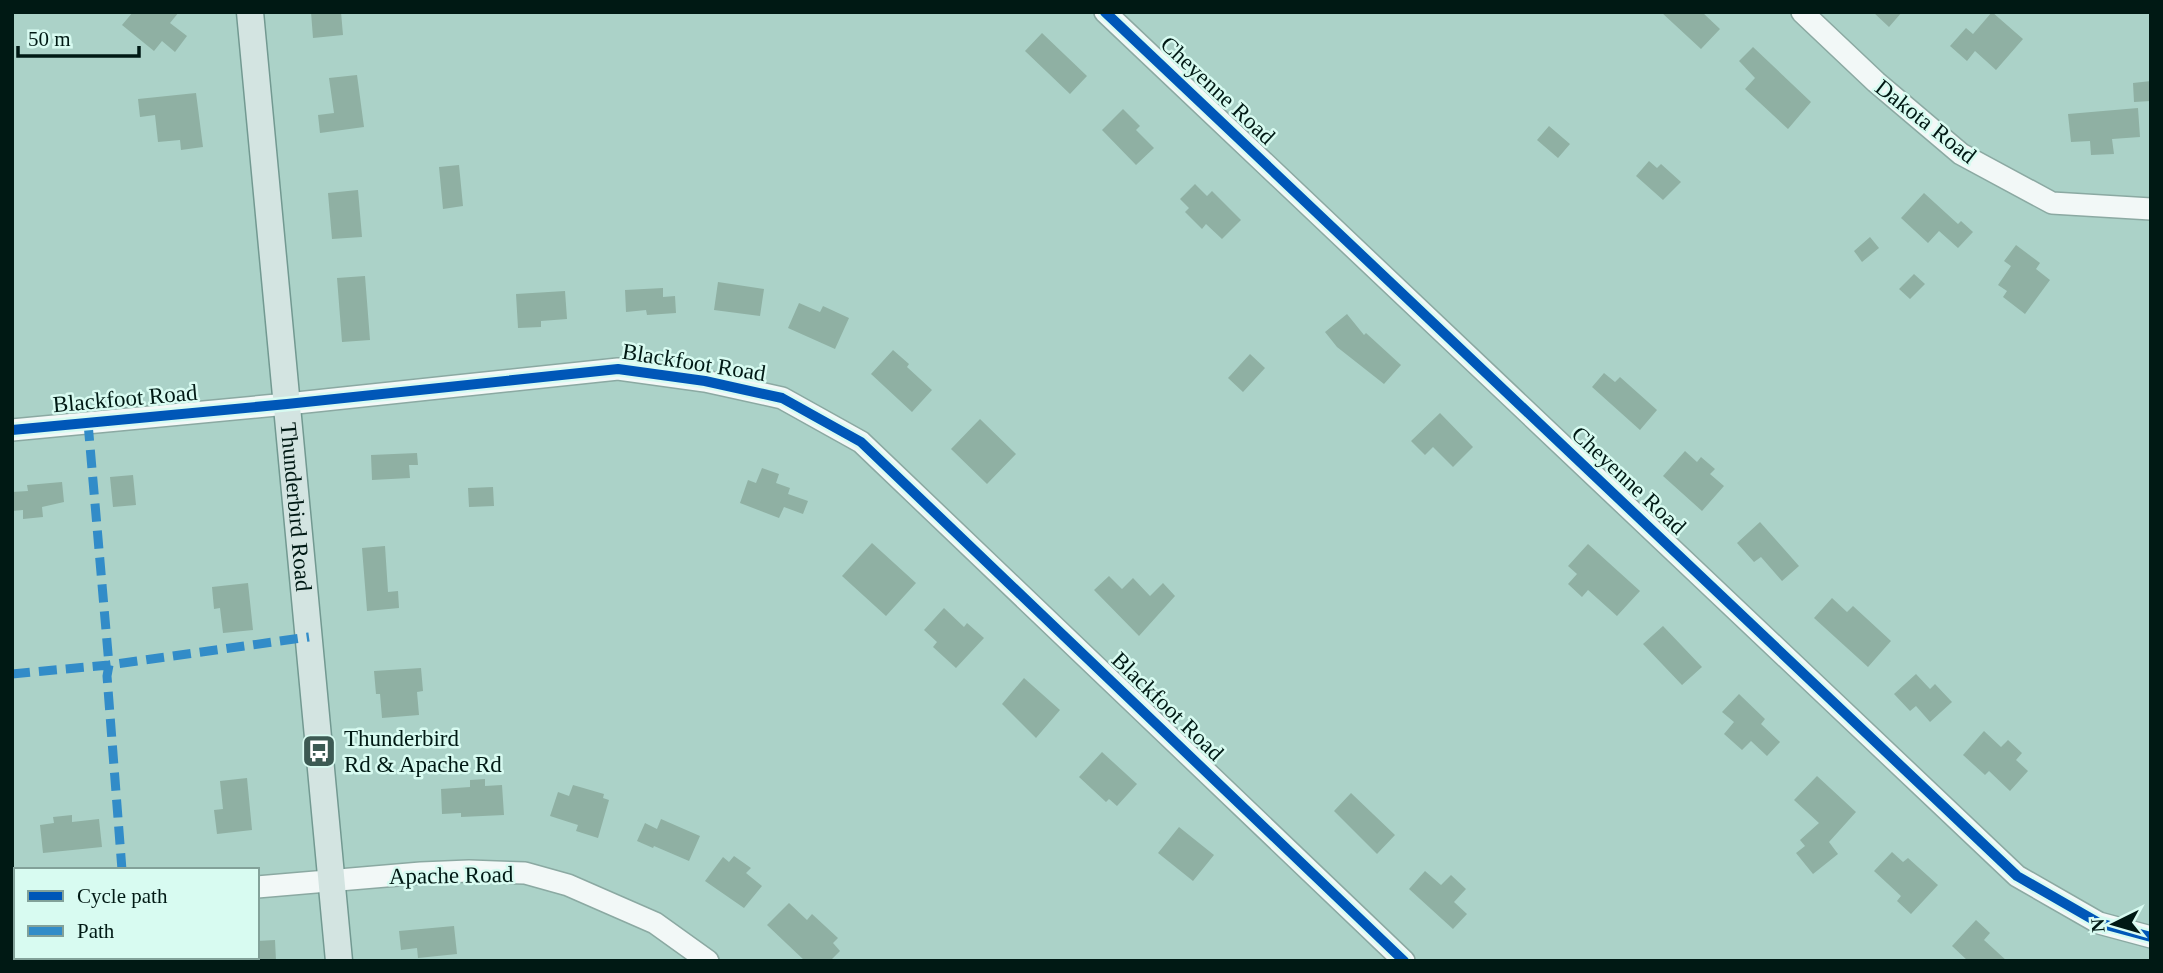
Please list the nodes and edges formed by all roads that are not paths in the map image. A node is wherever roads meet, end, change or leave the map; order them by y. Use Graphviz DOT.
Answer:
graph roads {
  1 [pos="250,12"];
  2 [pos="1105,12"];
  3 [pos="1802,12"];
  4 [pos="2151,209"];
  5 [pos="287,404"];
  6 [pos="12,430"];
  7 [pos="332,880"];
  8 [pos="259,887"];
  9 [pos="2151,937"];
  10 [pos="339,961"];
  11 [pos="708,961"];
  12 [pos="1404,961"];
  1 -- 5 [label="main road, Thunderbird Road"];
  2 -- 9 [label="street, Cheyenne Road"];
  3 -- 4 [label="street, Dakota Road"];
  5 -- 6 [label="street, Blackfoot Road"];
  5 -- 7 [label="main road, Thunderbird Road"];
  5 -- 12 [label="street, Blackfoot Road"];
  7 -- 8 [label="street, Apache Road"];
  7 -- 10 [label="main road, Thunderbird Road"];
  7 -- 11 [label="street, Apache Road"];
}
